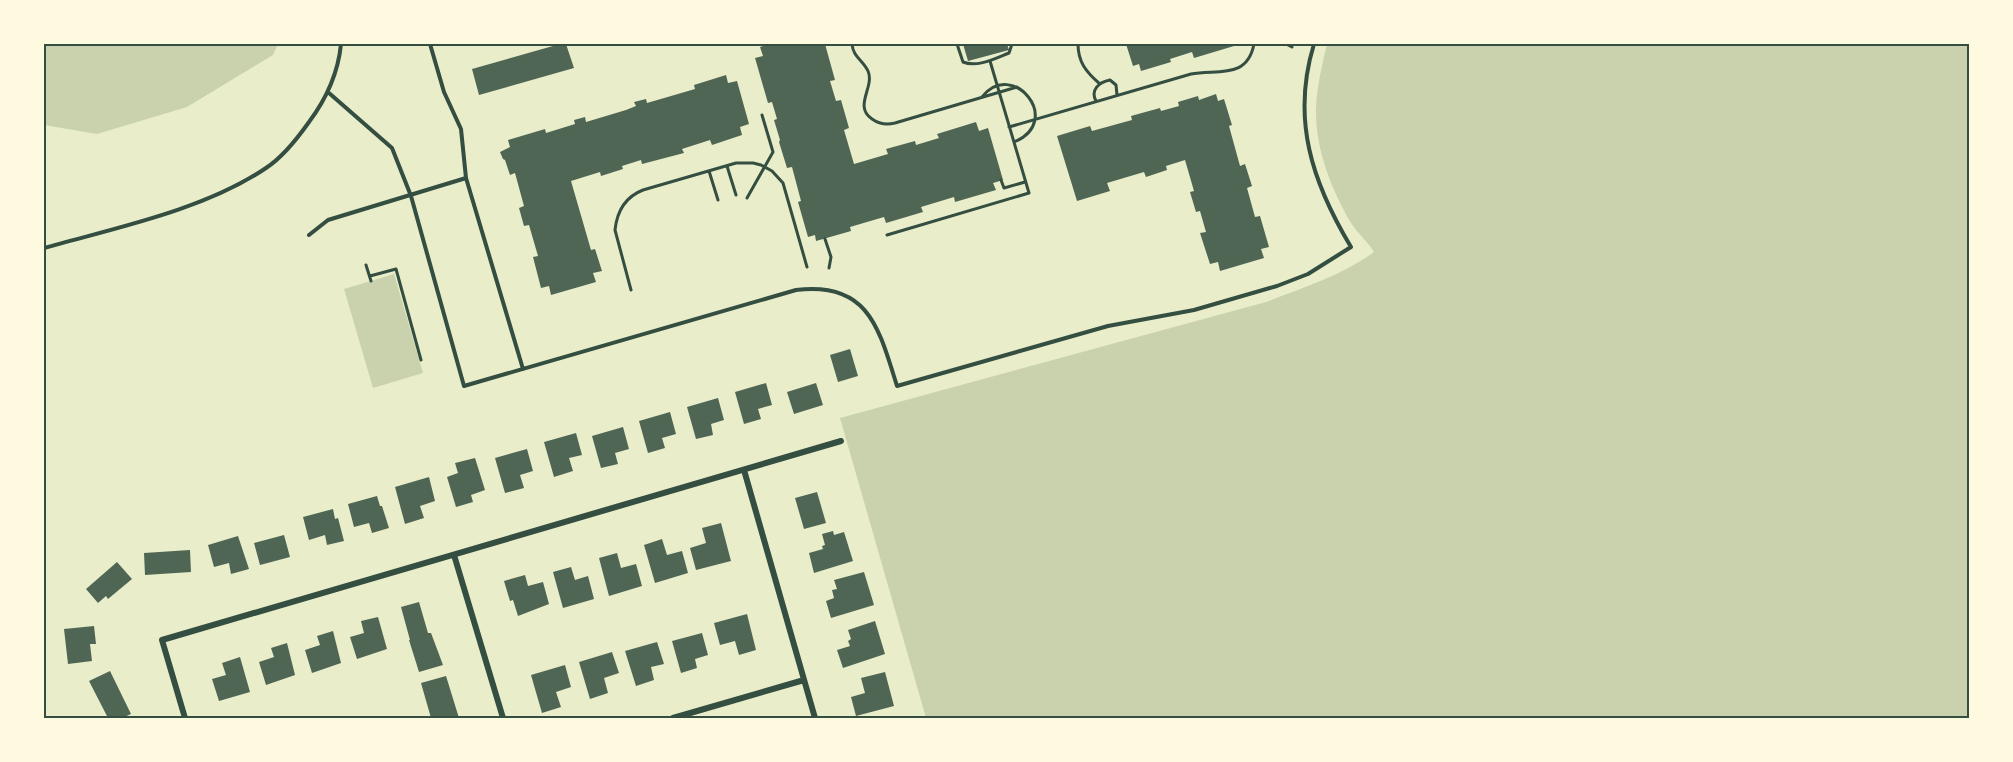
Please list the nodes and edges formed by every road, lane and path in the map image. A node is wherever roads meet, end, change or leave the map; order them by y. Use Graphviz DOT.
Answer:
graph roads {
  1 [pos="341,44"];
  2 [pos="429,44"];
  3 [pos="852,44"];
  4 [pos="957,44"];
  5 [pos="1012,44"];
  6 [pos="1078,44"];
  7 [pos="1254,44"];
  8 [pos="1286,44"];
  9 [pos="1314,44"];
  10 [pos="1292,47"];
  11 [pos="990,61"];
  12 [pos="1100,84"];
  13 [pos="997,85"];
  14 [pos="1017,87"];
  15 [pos="999,92"];
  16 [pos="329,93"];
  17 [pos="1117,95"];
  18 [pos="981,98"];
  19 [pos="1096,101"];
  20 [pos="762,115"];
  21 [pos="1035,119"];
  22 [pos="1009,127"];
  23 [pos="1014,142"];
  24 [pos="727,166"];
  25 [pos="766,167"];
  26 [pos="709,171"];
  27 [pos="466,178"];
  28 [pos="1001,180"];
  29 [pos="1025,182"];
  30 [pos="736,195"];
  31 [pos="411,196"];
  32 [pos="747,198"];
  33 [pos="718,200"];
  34 [pos="309,235"];
  35 [pos="887,235"];
  36 [pos="825,239"];
  37 [pos="44,248"];
  38 [pos="366,265"];
  39 [pos="807,267"];
  40 [pos="829,268"];
  41 [pos="631,290"];
  42 [pos="421,360"];
  43 [pos="523,369"];
  44 [pos="841,441"];
  45 [pos="744,470"];
  46 [pos="454,555"];
  47 [pos="804,681"];
  48 [pos="184,718"];
  49 [pos="503,718"];
  50 [pos="673,718"];
  51 [pos="815,718"];
  1 -- 16 [label="lane"];
  2 -- 27 [label="lane"];
  3 -- 18 [label="path"];
  4 -- 11 [label="path"];
  5 -- 11 [label="path"];
  6 -- 12 [label="path"];
  7 -- 17 [label="path"];
  8 -- 10 [label="path"];
  9 -- 43 [label="lane"];
  11 -- 13 [label="path"];
  12 -- 17 [label="path"];
  12 -- 19 [label="path"];
  13 -- 14 [label="path"];
  13 -- 15 [label="path"];
  13 -- 18 [label="path"];
  14 -- 15 [label="path"];
  14 -- 21 [label="path"];
  15 -- 18 [label="path"];
  15 -- 22 [label="path"];
  16 -- 31 [label="lane"];
  16 -- 37 [label="lane"];
  17 -- 19 [label="path"];
  19 -- 21 [label="path"];
  20 -- 25 [label="path"];
  21 -- 22 [label="path"];
  21 -- 23 [label="path"];
  22 -- 23 [label="path"];
  23 -- 29 [label="path"];
  24 -- 25 [label="path"];
  24 -- 26 [label="path"];
  24 -- 30 [label="path"];
  25 -- 32 [label="path"];
  25 -- 39 [label="path"];
  26 -- 33 [label="path"];
  26 -- 41 [label="path"];
  27 -- 31 [label="lane"];
  27 -- 43 [label="lane"];
  28 -- 29 [label="path"];
  29 -- 35 [label="path"];
  31 -- 34 [label="lane"];
  31 -- 43 [label="lane"];
  36 -- 40 [label="path"];
  38 -- 42 [label="path"];
  44 -- 45 [label="street"];
  45 -- 46 [label="street"];
  45 -- 47 [label="street"];
  46 -- 48 [label="street"];
  46 -- 49 [label="street"];
  47 -- 50 [label="street"];
  47 -- 51 [label="street"];
}
